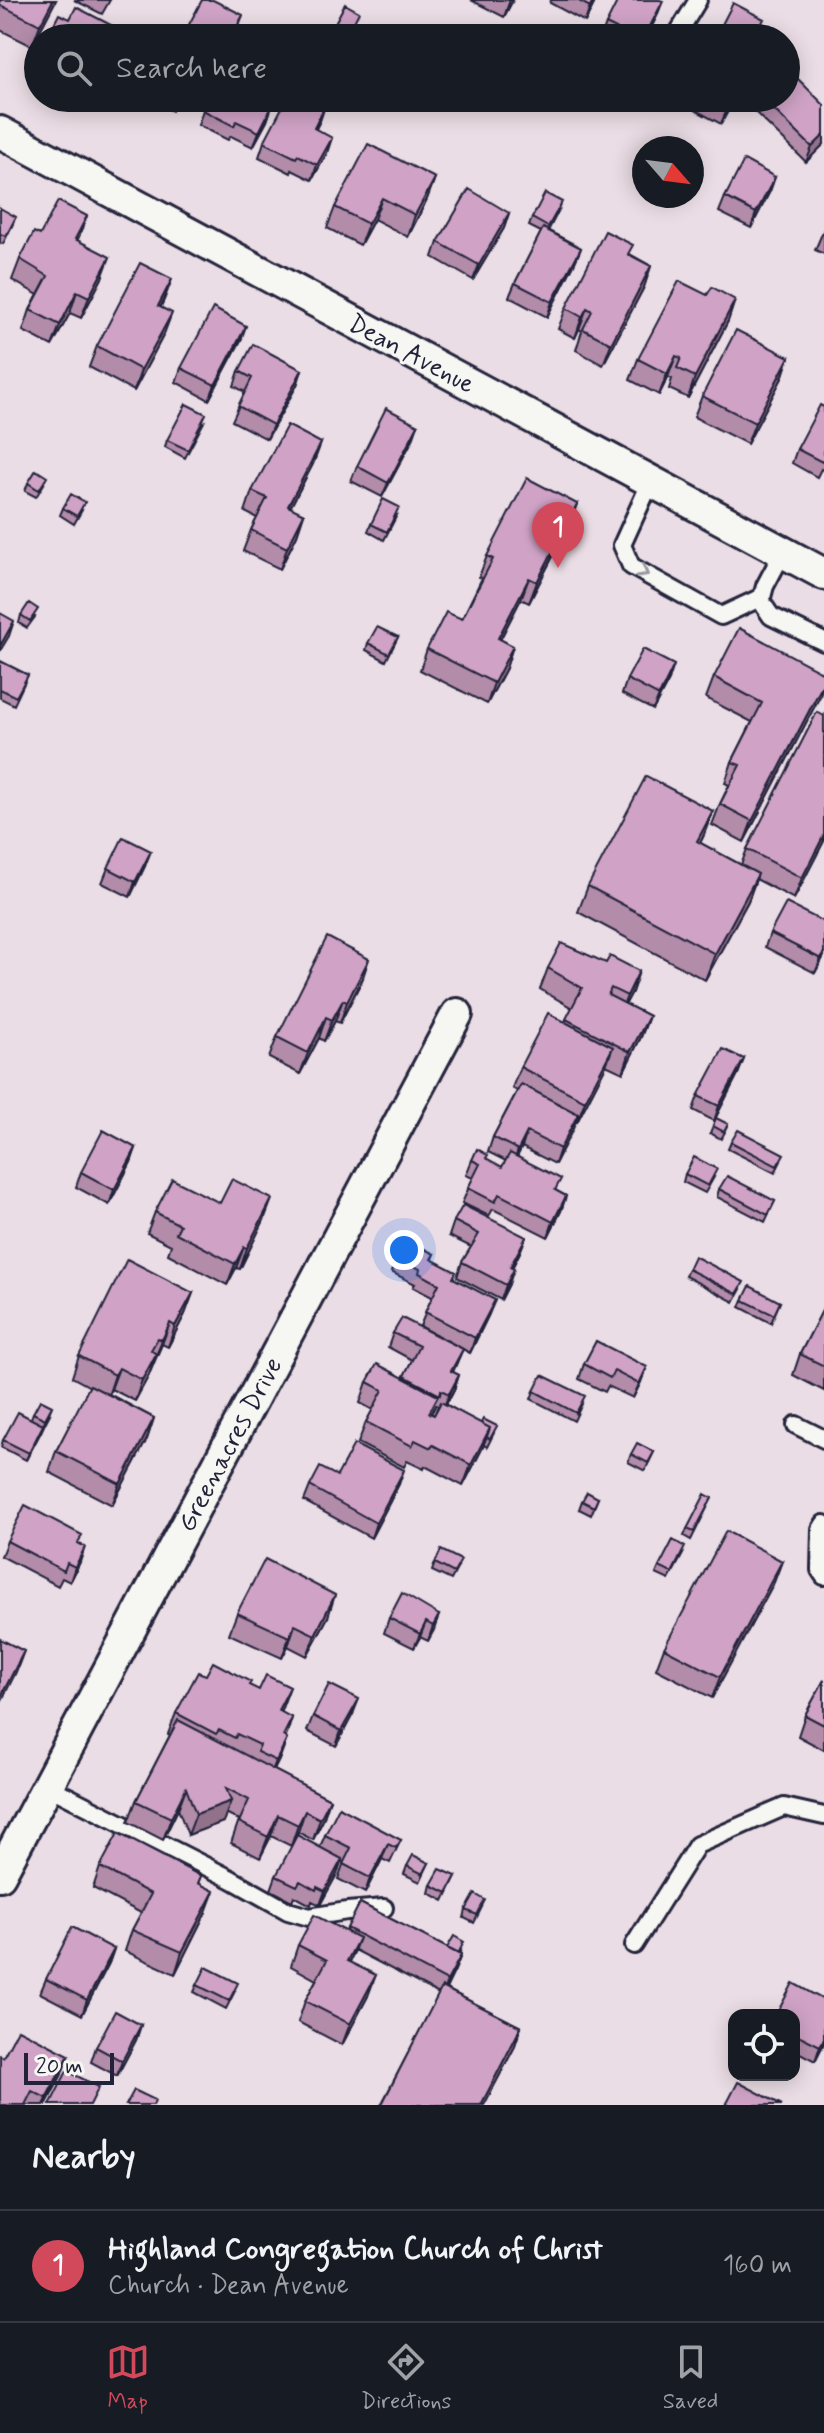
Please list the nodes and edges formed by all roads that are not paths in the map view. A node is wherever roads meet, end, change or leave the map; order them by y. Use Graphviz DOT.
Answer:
graph roads {
  1 [pos="698,0"];
  2 [pos="683,24"];
  3 [pos="0,132"];
  4 [pos="651,481"];
  5 [pos="783,552"];
  6 [pos="824,574"];
  7 [pos="762,597"];
  8 [pos="824,642"];
  9 [pos="457,1014"];
  10 [pos="796,1425"];
  11 [pos="824,1439"];
  12 [pos="824,1524"];
  13 [pos="824,1576"];
  14 [pos="47,1786"];
  15 [pos="824,1816"];
  16 [pos="0,1875"];
  17 [pos="384,1908"];
  18 [pos="634,1945"];
  1 -- 2 [label="lane"];
  3 -- 4 [label="street, Dean Avenue"];
  4 -- 5 [label="street, Dean Avenue"];
  4 -- 7 [label="lane, one-way"];
  5 -- 6 [label="street, Dean Avenue"];
  5 -- 7 [label="lane"];
  7 -- 8 [label="lane"];
  9 -- 14 [label="street, Greenacres Drive"];
  10 -- 11 [label="lane"];
  12 -- 13 [label="lane"];
  14 -- 16 [label="street, Greenacres Drive"];
  14 -- 17 [label="lane"];
  15 -- 18 [label="lane"];
}
